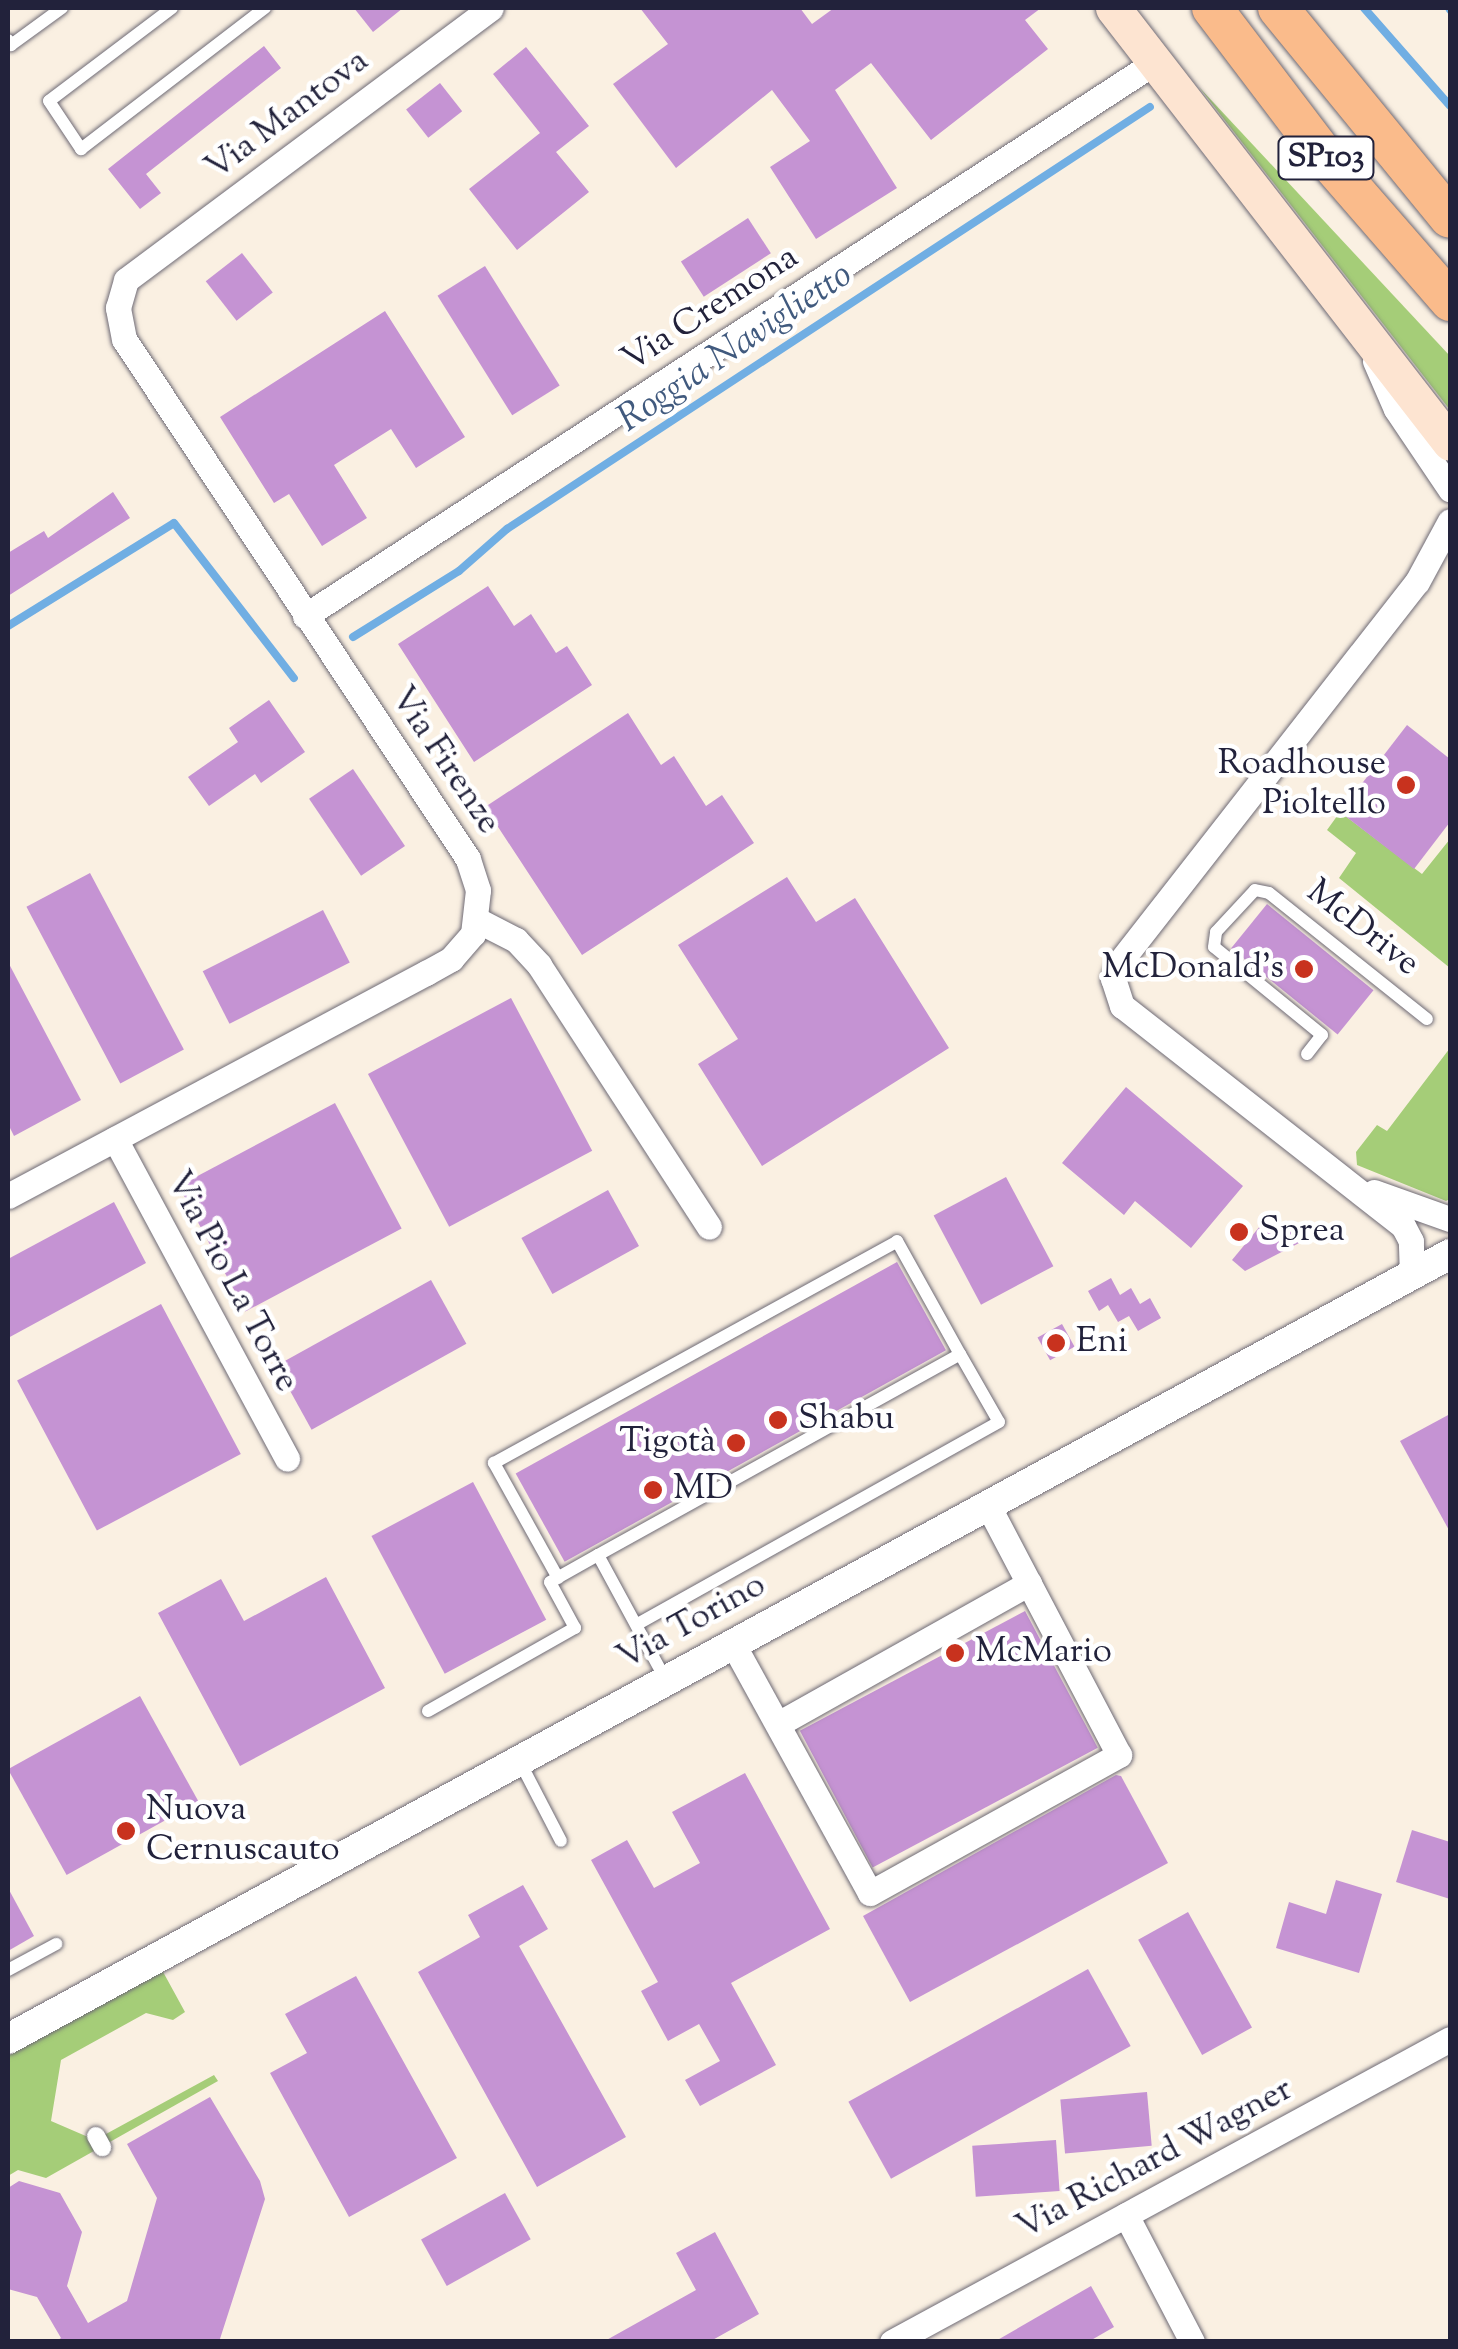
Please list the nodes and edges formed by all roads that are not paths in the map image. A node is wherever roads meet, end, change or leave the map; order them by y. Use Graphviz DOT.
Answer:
graph roads {
  1 [pos="62,8"];
  2 [pos="172,8"];
  3 [pos="265,8"];
  4 [pos="491,8"];
  5 [pos="1113,8"];
  6 [pos="1212,8"];
  7 [pos="1278,8"];
  8 [pos="8,40"];
  9 [pos="1155,62"];
  10 [pos="1450,218"];
  11 [pos="126,280"];
  12 [pos="1450,301"];
  13 [pos="1364,334"];
  14 [pos="1450,443"];
  15 [pos="1450,488"];
  16 [pos="1450,522"];
  17 [pos="1450,553"];
  18 [pos="1416,582"];
  19 [pos="305,616"];
  20 [pos="478,920"];
  21 [pos="1427,1019"];
  22 [pos="1308,1054"];
  23 [pos="115,1139"];
  24 [pos="1351,1184"];
  25 [pos="8,1196"];
  26 [pos="1450,1219"];
  27 [pos="708,1228"];
  28 [pos="1450,1254"];
  29 [pos="1412,1275"];
  30 [pos="960,1354"];
  31 [pos="287,1459"];
  32 [pos="988,1505"];
  33 [pos="598,1555"];
  34 [pos="558,1578"];
  35 [pos="1029,1583"];
  36 [pos="636,1624"];
  37 [pos="733,1644"];
  38 [pos="666,1680"];
  39 [pos="428,1711"];
  40 [pos="778,1724"];
  41 [pos="520,1760"];
  42 [pos="561,1841"];
  43 [pos="56,1944"];
  44 [pos="8,1970"];
  45 [pos="8,2039"];
  46 [pos="1450,2039"];
  47 [pos="1126,2215"];
  48 [pos="892,2342"];
  49 [pos="1192,2342"];
  1 -- 8 [label="lane"];
  2 -- 3 [label="lane"];
  4 -- 11 [label="street, Via Mantova"];
  5 -- 9 [label="main road"];
  6 -- 12 [label="highway, SP103"];
  7 -- 10 [label="highway, SP103"];
  9 -- 13 [label="main road"];
  9 -- 19 [label="street, Via Cremona"];
  11 -- 19 [label="street, Via Firenze"];
  13 -- 14 [label="main road"];
  13 -- 15 [label="street"];
  16 -- 18 [label="street"];
  17 -- 18 [label="street"];
  18 -- 24 [label="street"];
  19 -- 20 [label="street, Via Firenze"];
  20 -- 23 [label="street"];
  20 -- 27 [label="street"];
  21 -- 22 [label="lane, McDrive"];
  23 -- 25 [label="street"];
  23 -- 31 [label="street, Via Pio La Torre"];
  24 -- 26 [label="street"];
  24 -- 29 [label="street"];
  28 -- 29 [label="street, Via Torino"];
  29 -- 32 [label="street, Via Torino"];
  30 -- 33 [label="lane"];
  30 -- 34 [label="lane"];
  30 -- 36 [label="lane"];
  32 -- 35 [label="street"];
  32 -- 37 [label="street, Via Torino"];
  33 -- 34 [label="lane"];
  33 -- 36 [label="lane"];
  34 -- 39 [label="lane"];
  35 -- 40 [label="street"];
  35 -- 40 [label="street"];
  36 -- 38 [label="lane"];
  37 -- 38 [label="street, Via Torino"];
  37 -- 40 [label="street"];
  38 -- 41 [label="street, Via Torino"];
  41 -- 42 [label="lane"];
  41 -- 45 [label="street, Via Torino"];
  43 -- 44 [label="lane"];
  46 -- 47 [label="street, Via Richard Wagner"];
  47 -- 48 [label="street, Via Richard Wagner"];
  47 -- 49 [label="street"];
}
